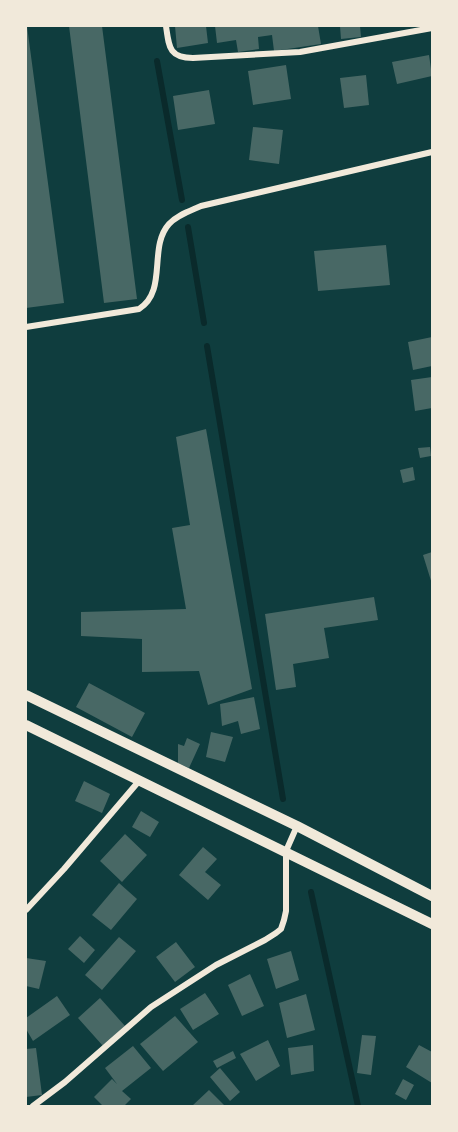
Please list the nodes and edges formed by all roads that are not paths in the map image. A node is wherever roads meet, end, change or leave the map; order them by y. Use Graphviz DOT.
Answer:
graph roads {
  1 [pos="166,26"];
  2 [pos="432,28"];
  3 [pos="432,152"];
  4 [pos="26,327"];
  5 [pos="26,695"];
  6 [pos="26,725"];
  7 [pos="139,781"];
  8 [pos="297,826"];
  9 [pos="286,851"];
  10 [pos="432,896"];
  11 [pos="26,910"];
  12 [pos="432,924"];
  13 [pos="33,1107"];
  1 -- 2 [label="street"];
  3 -- 4 [label="street"];
  5 -- 8 [label="street"];
  6 -- 7 [label="street"];
  7 -- 9 [label="street"];
  7 -- 11 [label="street"];
  8 -- 9 [label="street"];
  8 -- 10 [label="street"];
  9 -- 12 [label="street"];
  9 -- 13 [label="street"];
}
